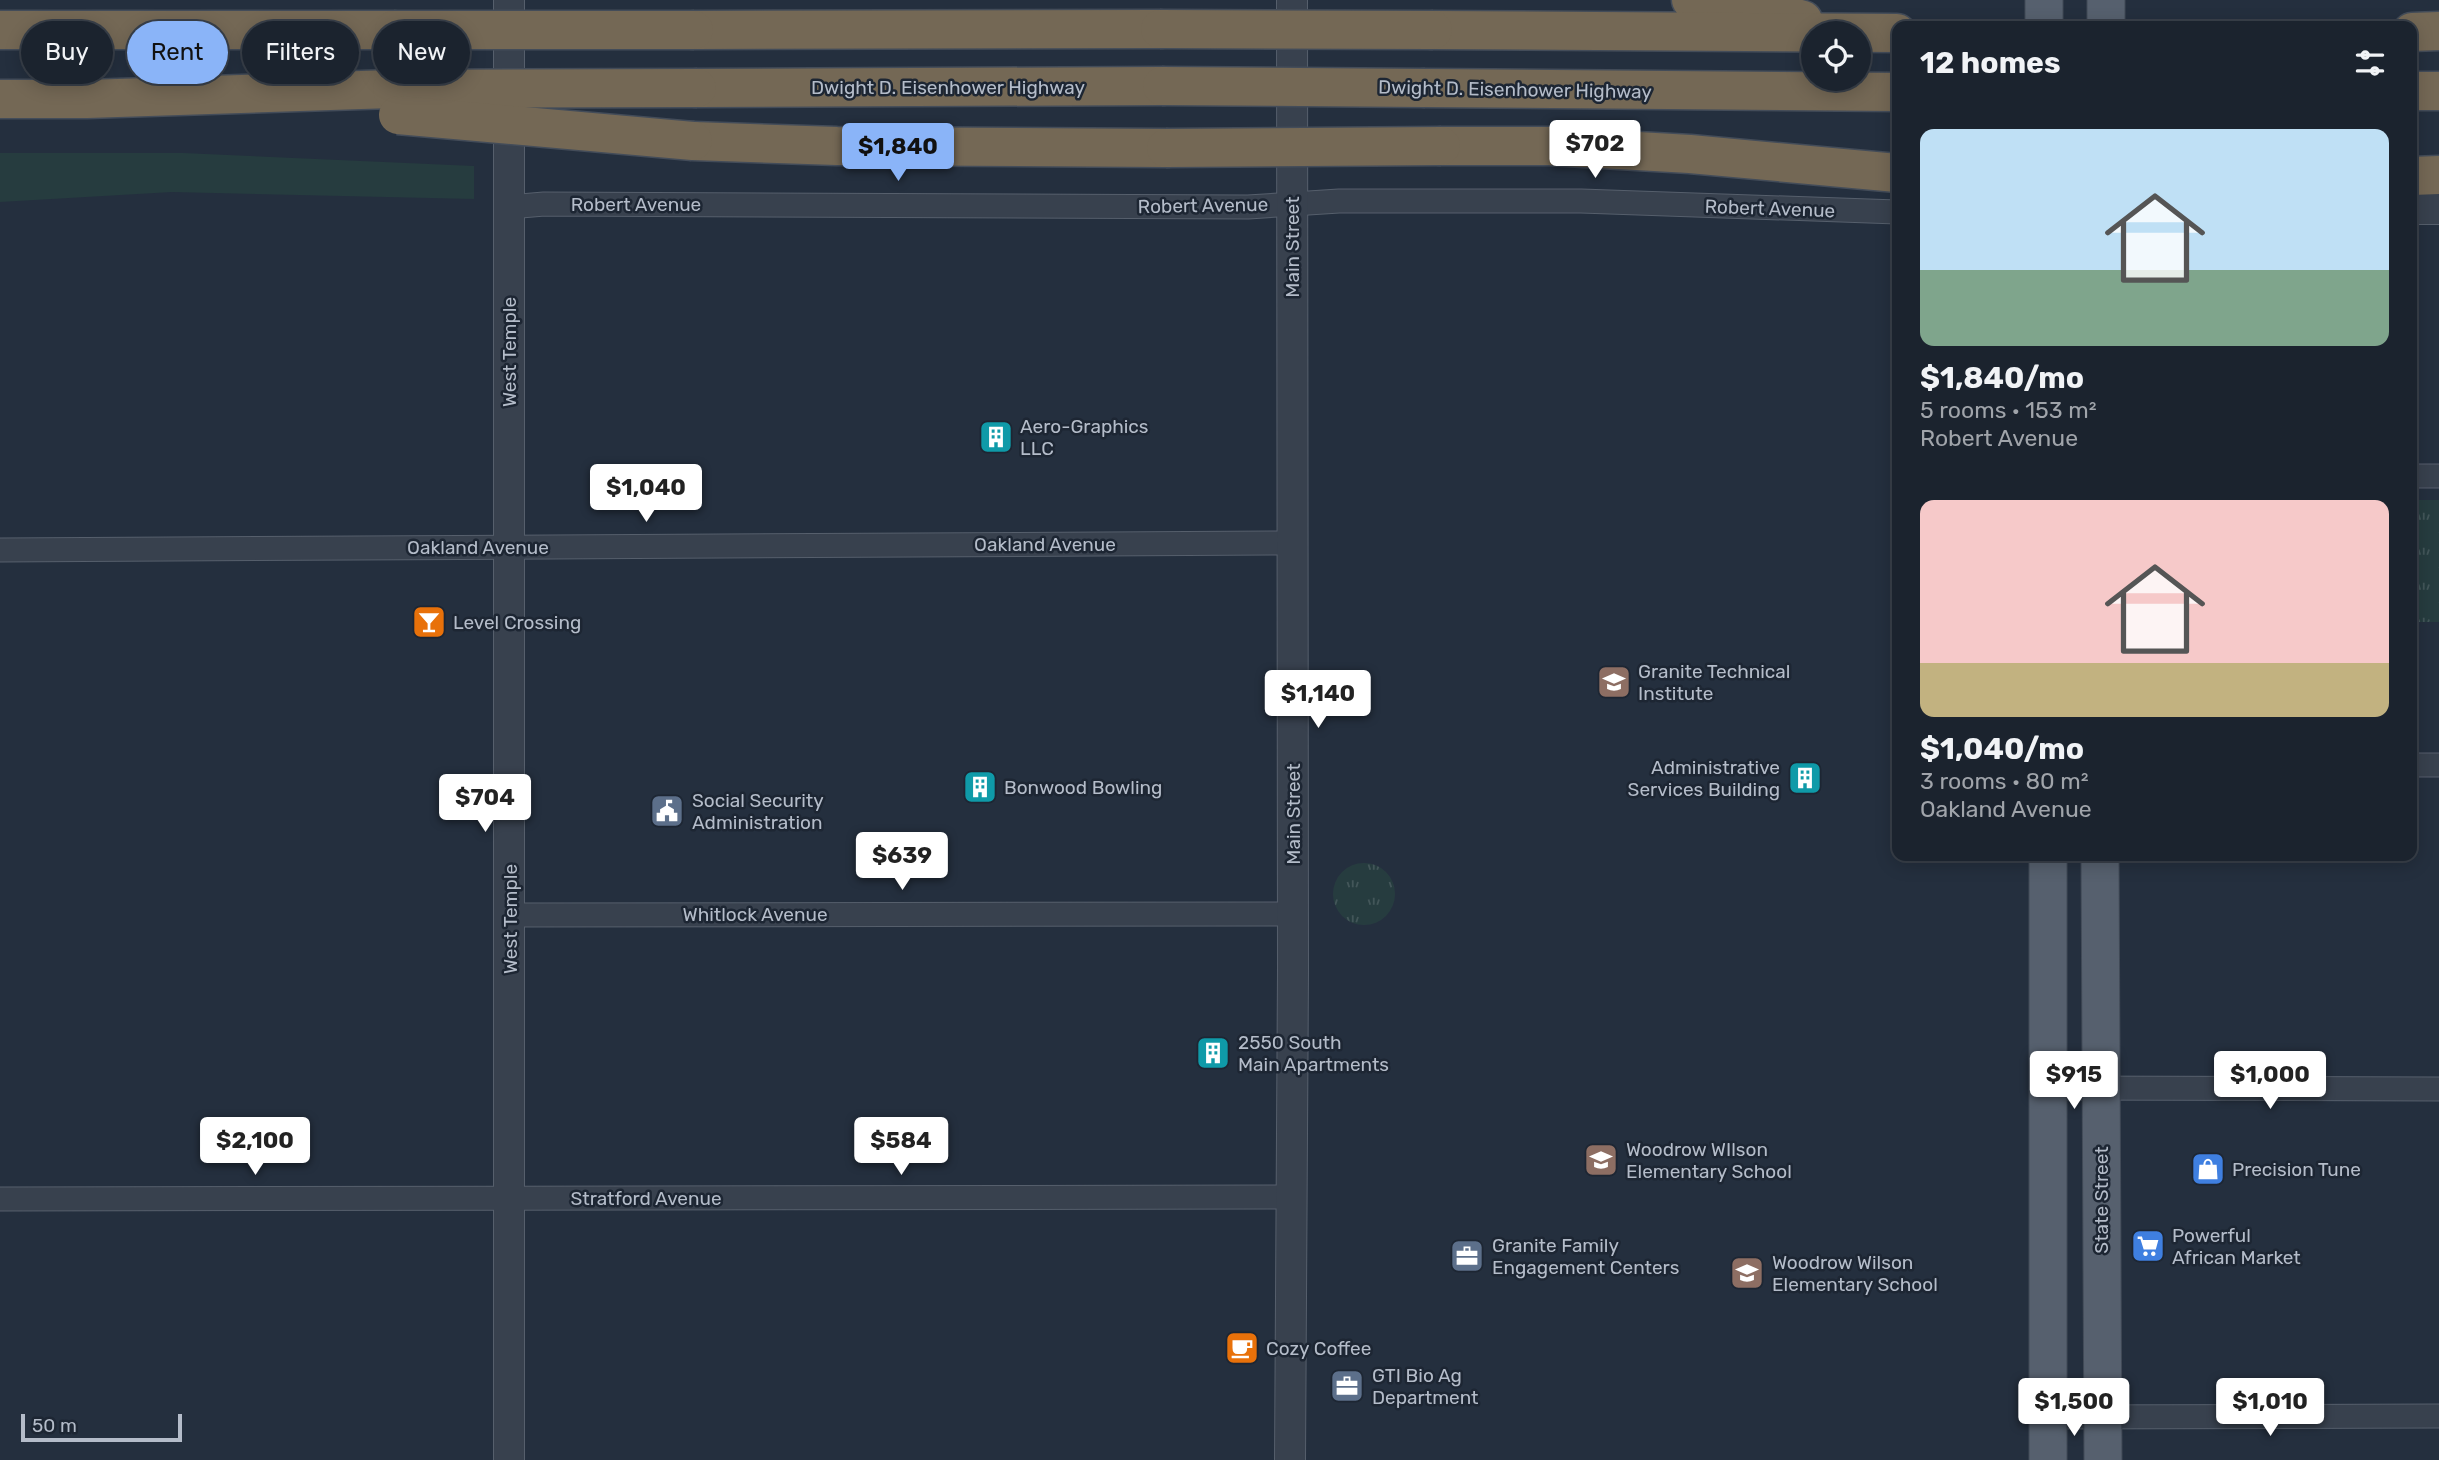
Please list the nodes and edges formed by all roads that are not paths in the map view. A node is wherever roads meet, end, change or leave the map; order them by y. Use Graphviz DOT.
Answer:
graph roads {
  1 [pos="509,0"];
  2 [pos="1292,0"];
  3 [pos="1690,0"];
  4 [pos="2043,0"];
  5 [pos="2106,0"];
  6 [pos="1807,21"];
  7 [pos="2044,21"];
  8 [pos="2106,21"];
  9 [pos="0,30"];
  10 [pos="2417,32"];
  11 [pos="2439,32"];
  12 [pos="1801,33"];
  13 [pos="1871,33"];
  14 [pos="1892,33"];
  15 [pos="2417,91"];
  16 [pos="2439,91"];
  17 [pos="1892,92"];
  18 [pos="0,99"];
  19 [pos="395,102"];
  20 [pos="1892,173"];
  21 [pos="2439,175"];
  22 [pos="2417,176"];
  23 [pos="1292,203"];
  24 [pos="509,208"];
  25 [pos="2417,209"];
  26 [pos="2439,209"];
  27 [pos="1892,212"];
  28 [pos="2439,475"];
  29 [pos="2417,476"];
  30 [pos="1292,543"];
  31 [pos="510,547"];
  32 [pos="0,550"];
  33 [pos="2417,765"];
  34 [pos="2439,765"];
  35 [pos="2048,861"];
  36 [pos="2100,861"];
  37 [pos="1293,914"];
  38 [pos="510,915"];
  39 [pos="2048,1088"];
  40 [pos="2439,1088"];
  41 [pos="2100,1089"];
  42 [pos="1292,1197"];
  43 [pos="510,1198"];
  44 [pos="0,1199"];
  45 [pos="2439,1416"];
  46 [pos="2047,1417"];
  47 [pos="2102,1417"];
  48 [pos="509,1460"];
  49 [pos="1290,1460"];
  50 [pos="2048,1460"];
  51 [pos="2103,1460"];
  1 -- 24 [label="street, West Temple"];
  2 -- 23 [label="street, Main Street"];
  3 -- 6 [label="highway"];
  4 -- 7 [label="main road"];
  5 -- 8 [label="main road"];
  9 -- 12 [label="highway, bridge"];
  10 -- 11 [label="highway"];
  13 -- 14 [label="highway"];
  15 -- 16 [label="highway"];
  17 -- 19 [label="highway, Dwight D. Eisenhower Highway, bridge"];
  18 -- 19 [label="highway, Dwight D. Eisenhower Highway"];
  19 -- 20 [label="highway, bridge"];
  21 -- 22 [label="highway"];
  23 -- 24 [label="street, Robert Avenue"];
  23 -- 27 [label="street, Robert Avenue"];
  23 -- 30 [label="street, Main Street"];
  24 -- 31 [label="street, West Temple"];
  25 -- 26 [label="street"];
  28 -- 29 [label="street"];
  30 -- 31 [label="street, Oakland Avenue"];
  30 -- 37 [label="street, Main Street"];
  31 -- 32 [label="street, Oakland Avenue"];
  31 -- 38 [label="street, West Temple"];
  33 -- 34 [label="street"];
  35 -- 39 [label="main road"];
  36 -- 41 [label="main road, State Street"];
  37 -- 38 [label="street, Whitlock Avenue"];
  37 -- 42 [label="street, Main Street"];
  38 -- 43 [label="street, West Temple"];
  39 -- 41 [label="street"];
  39 -- 46 [label="main road"];
  40 -- 41 [label="street"];
  41 -- 47 [label="main road, State Street"];
  42 -- 43 [label="street, Stratford Avenue"];
  42 -- 49 [label="street, Main Street"];
  43 -- 44 [label="street, Stratford Avenue"];
  43 -- 48 [label="street, West Temple"];
  45 -- 47 [label="street"];
  46 -- 47 [label="street"];
  46 -- 50 [label="main road"];
  47 -- 51 [label="main road, State Street"];
}
